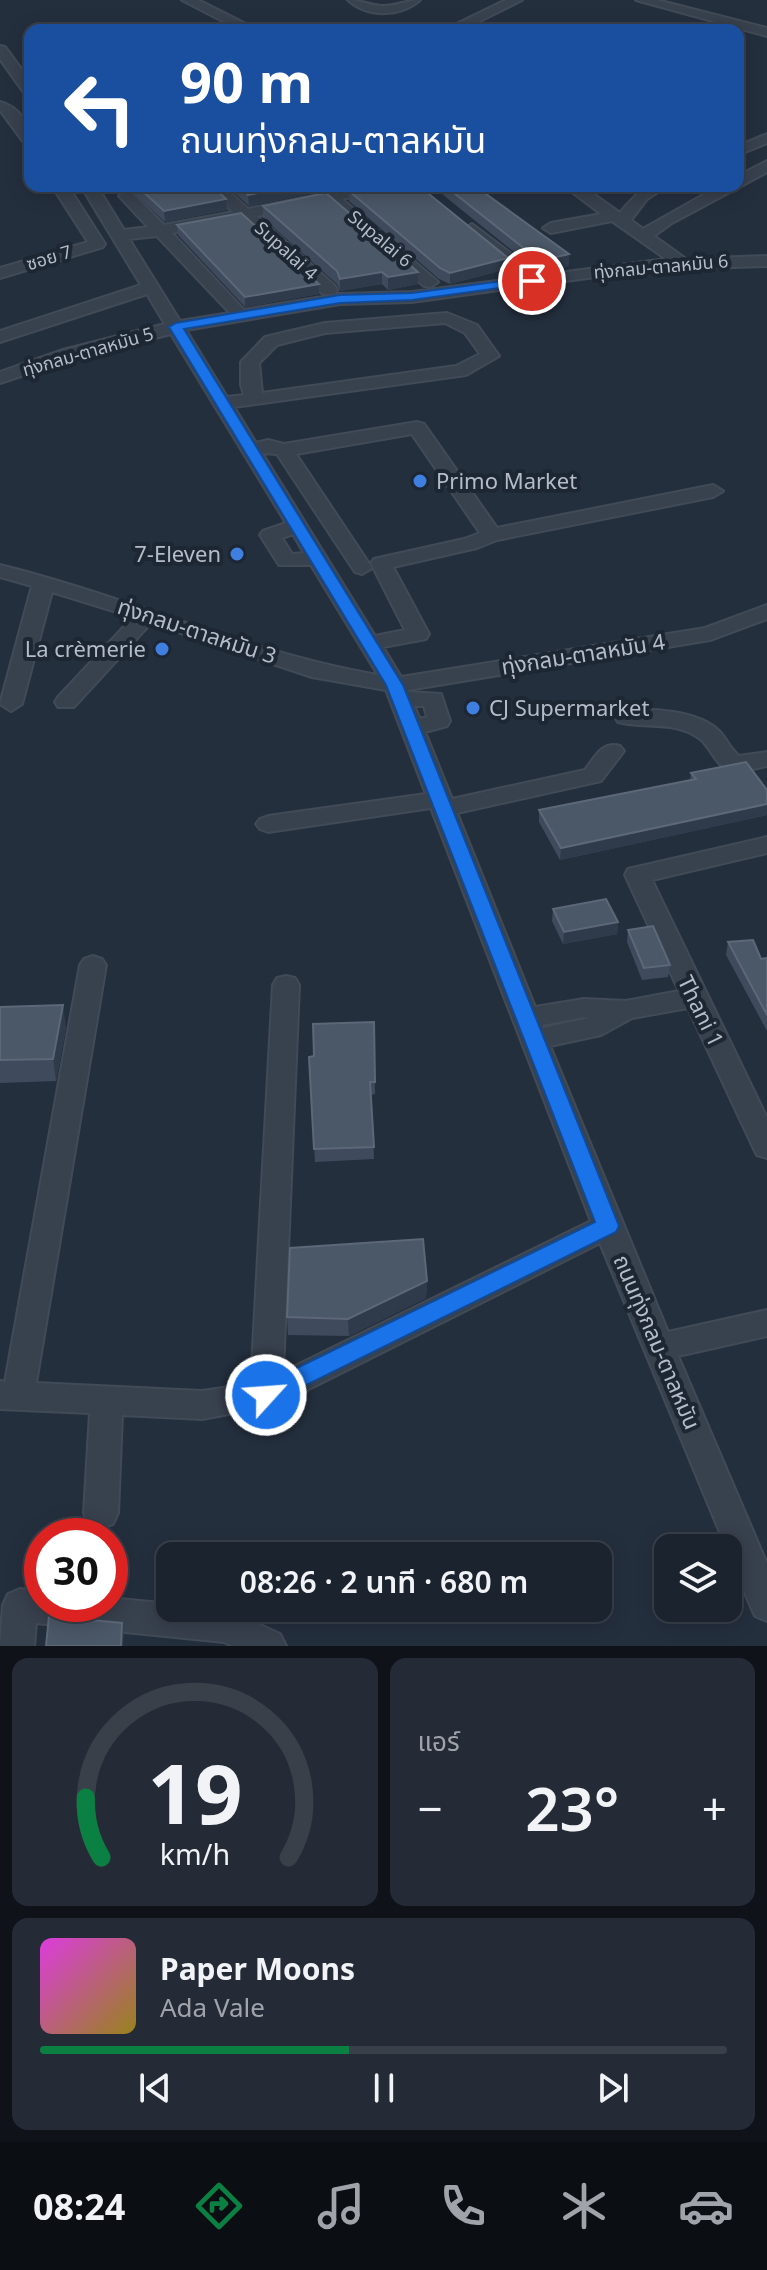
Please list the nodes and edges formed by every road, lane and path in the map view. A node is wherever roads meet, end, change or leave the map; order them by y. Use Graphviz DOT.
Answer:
graph roads {
  1 [pos="188,0"];
  2 [pos="354,0"];
  3 [pos="414,0"];
  4 [pos="516,0"];
  5 [pos="642,0"];
  6 [pos="239,24"];
  7 [pos="464,24"];
  8 [pos="736,24"];
  9 [pos="744,26"];
  10 [pos="767,32"];
  11 [pos="0,50"];
  12 [pos="24,82"];
  13 [pos="24,90"];
  14 [pos="4,92"];
  15 [pos="0,106"];
  16 [pos="24,132"];
  17 [pos="767,138"];
  18 [pos="744,148"];
  19 [pos="767,166"];
  20 [pos="744,179"];
  21 [pos="66,192"];
  22 [pos="92,192"];
  23 [pos="221,192"];
  24 [pos="319,192"];
  25 [pos="324,192"];
  26 [pos="581,192"];
  27 [pos="649,192"];
  28 [pos="720,192"];
  29 [pos="127,196"];
  30 [pos="243,212"];
  31 [pos="618,218"];
  32 [pos="463,222"];
  33 [pos="551,228"];
  34 [pos="160,231"];
  35 [pos="644,236"];
  36 [pos="114,240"];
  37 [pos="767,242"];
  38 [pos="733,260"];
  39 [pos="767,261"];
  40 [pos="680,262"];
  41 [pos="520,268"];
  42 [pos="0,273"];
  43 [pos="430,282"];
  44 [pos="152,287"];
  45 [pos="329,290"];
  46 [pos="236,309"];
  47 [pos="176,327"];
  48 [pos="0,337"];
  49 [pos="0,378"];
  50 [pos="255,399"];
  51 [pos="223,403"];
  52 [pos="251,449"];
  53 [pos="284,450"];
  54 [pos="713,491"];
  55 [pos="316,499"];
  56 [pos="292,516"];
  57 [pos="492,535"];
  58 [pos="372,566"];
  59 [pos="324,567"];
  60 [pos="0,571"];
  61 [pos="44,582"];
  62 [pos="767,611"];
  63 [pos="146,616"];
  64 [pos="371,643"];
  65 [pos="397,692"];
  66 [pos="66,702"];
  67 [pos="11,704"];
  68 [pos="626,717"];
  69 [pos="612,751"];
  70 [pos="767,759"];
  71 [pos="442,804"];
  72 [pos="268,824"];
  73 [pos="767,845"];
  74 [pos="93,965"];
  75 [pos="286,985"];
  76 [pos="694,998"];
  77 [pos="530,1028"];
  78 [pos="767,1147"];
  79 [pos="608,1226"];
  80 [pos="767,1323"];
  81 [pos="660,1347"];
  82 [pos="9,1395"];
  83 [pos="266,1395"];
  84 [pos="107,1400"];
  85 [pos="101,1513"];
  86 [pos="767,1605"];
  87 [pos="228,1636"];
  88 [pos="16,1646"];
  89 [pos="268,1646"];
  1 -- 6 [label="street"];
  2 -- 3 [label="street"];
  4 -- 7 [label="street"];
  5 -- 8 [label="street"];
  9 -- 10 [label="street"];
  11 -- 12 [label="street"];
  13 -- 14 [label="street"];
  15 -- 16 [label="street"];
  17 -- 18 [label="street"];
  19 -- 20 [label="street"];
  21 -- 36 [label="street"];
  22 -- 36 [label="street, ถนนทุ่งกลม-ตาลหมัน"];
  23 -- 30 [label="street, Supalai 4"];
  24 -- 30 [label="street, ซอย 7"];
  25 -- 43 [label="street, Supalai 6"];
  26 -- 31 [label="street"];
  27 -- 31 [label="street"];
  28 -- 35 [label="street"];
  29 -- 34 [label="street"];
  30 -- 34 [label="street, ซอย 7"];
  30 -- 45 [label="street, Supalai 4"];
  31 -- 33 [label="street"];
  31 -- 35 [label="street"];
  32 -- 41 [label="street"];
  34 -- 36 [label="street, ซอย 7"];
  34 -- 46 [label="street"];
  35 -- 40 [label="street"];
  36 -- 42 [label="street, ซอย 7"];
  36 -- 44 [label="street, ถนนทุ่งกลม-ตาลหมัน"];
  37 -- 38 [label="street"];
  38 -- 39 [label="street, ทุ่งกลม-ตาลหมัน 6"];
  38 -- 40 [label="street, ทุ่งกลม-ตาลหมัน 6"];
  40 -- 47 [label="street, ทุ่งกลม-ตาลหมัน 6"];
  44 -- 47 [label="street, ถนนทุ่งกลม-ตาลหมัน"];
  44 -- 48 [label="street"];
  47 -- 49 [label="street, ทุ่งกลม-ตาลหมัน 5"];
  47 -- 51 [label="street, ถนนทุ่งกลม-ตาลหมัน"];
  50 -- 50 [label="street"];
  50 -- 51 [label="street"];
  51 -- 52 [label="street, ถนนทุ่งกลม-ตาลหมัน"];
  52 -- 53 [label="street"];
  52 -- 56 [label="street, ถนนทุ่งกลม-ตาลหมัน"];
  53 -- 55 [label="street"];
  53 -- 57 [label="street"];
  54 -- 57 [label="street"];
  55 -- 56 [label="street"];
  55 -- 58 [label="street"];
  56 -- 59 [label="street, ถนนทุ่งกลม-ตาลหมัน"];
  57 -- 58 [label="street"];
  58 -- 59 [label="street"];
  58 -- 64 [label="street"];
  59 -- 64 [label="street, ถนนทุ่งกลม-ตาลหมัน"];
  60 -- 61 [label="street, ทุ่งกลม-ตาลหมัน 3"];
  61 -- 63 [label="street, ทุ่งกลม-ตาลหมัน 3"];
  61 -- 67 [label="street"];
  62 -- 65 [label="street, ทุ่งกลม-ตาลหมัน 4"];
  63 -- 65 [label="street, ทุ่งกลม-ตาลหมัน 3"];
  63 -- 66 [label="street"];
  64 -- 65 [label="street, ถนนทุ่งกลม-ตาลหมัน"];
  65 -- 71 [label="street, ถนนทุ่งกลม-ตาลหมัน"];
  68 -- 70 [label="street"];
  69 -- 71 [label="street"];
  71 -- 72 [label="street"];
  71 -- 77 [label="street, ถนนทุ่งกลม-ตาลหมัน"];
  73 -- 76 [label="street, Thani 1"];
  74 -- 82 [label="street"];
  75 -- 83 [label="street"];
  76 -- 77 [label="street"];
  76 -- 78 [label="street, Thani 1"];
  77 -- 79 [label="street, ถนนทุ่งกลม-ตาลหมัน"];
  79 -- 81 [label="street, ถนนทุ่งกลม-ตาลหมัน"];
  79 -- 83 [label="street"];
  80 -- 81 [label="street"];
  81 -- 86 [label="street, ถนนทุ่งกลม-ตาลหมัน"];
  82 -- 84 [label="street"];
  83 -- 84 [label="street"];
  84 -- 85 [label="street"];
  87 -- 88 [label="street"];
  87 -- 89 [label="street"];
}
